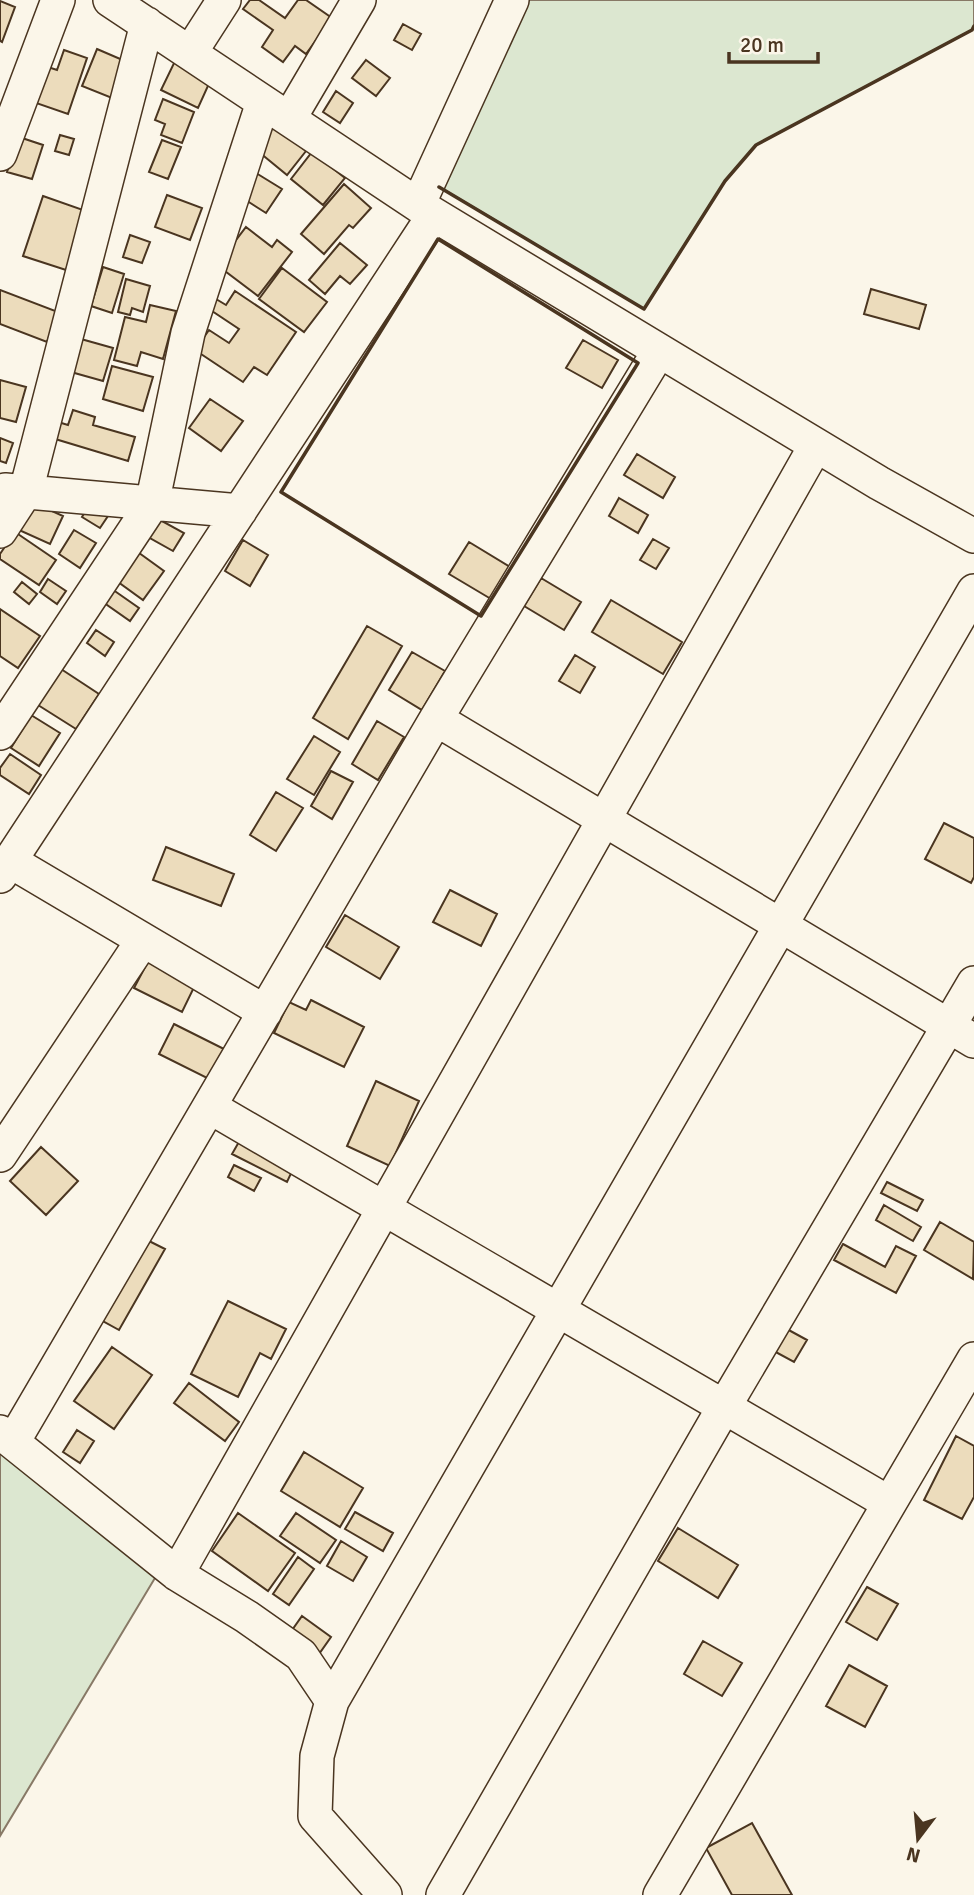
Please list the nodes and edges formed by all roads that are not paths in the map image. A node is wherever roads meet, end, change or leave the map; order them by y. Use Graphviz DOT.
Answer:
graph roads {
  1 [pos="58,0"];
  2 [pos="110,0"];
  3 [pos="224,0"];
  4 [pos="359,0"];
  5 [pos="512,0"];
  6 [pos="147,24"];
  7 [pos="190,53"];
  8 [pos="276,111"];
  9 [pos="0,154"];
  10 [pos="426,210"];
  11 [pos="659,351"];
  12 [pos="816,445"];
  13 [pos="13,490"];
  14 [pos="152,503"];
  15 [pos="240,511"];
  16 [pos="0,531"];
  17 [pos="974,536"];
  18 [pos="974,591"];
  19 [pos="436,719"];
  20 [pos="0,733"];
  21 [pos="605,820"];
  22 [pos="5,868"];
  23 [pos="781,925"];
  24 [pos="143,940"];
  25 [pos="974,983"];
  26 [pos="265,1012"];
  27 [pos="961,1033"];
  28 [pos="210,1107"];
  29 [pos="0,1156"];
  30 [pos="385,1209"];
  31 [pos="558,1310"];
  32 [pos="974,1359"];
  33 [pos="724,1406"];
  34 [pos="7,1437"];
  35 [pos="889,1503"];
  36 [pos="177,1574"];
  37 [pos="332,1701"];
  38 [pos="385,1895"];
  39 [pos="443,1895"];
  40 [pos="660,1895"];
  1 -- 9 [label="street"];
  2 -- 6 [label="street"];
  3 -- 7 [label="street"];
  4 -- 8 [label="street"];
  5 -- 10 [label="street"];
  6 -- 7 [label="street"];
  6 -- 13 [label="street"];
  7 -- 8 [label="street"];
  8 -- 10 [label="street"];
  8 -- 14 [label="street"];
  10 -- 11 [label="street"];
  10 -- 15 [label="street"];
  11 -- 12 [label="street"];
  11 -- 19 [label="street"];
  12 -- 17 [label="street"];
  12 -- 21 [label="street"];
  13 -- 14 [label="street"];
  13 -- 16 [label="street"];
  14 -- 15 [label="street"];
  14 -- 20 [label="street"];
  15 -- 22 [label="street"];
  18 -- 23 [label="street"];
  19 -- 21 [label="street"];
  19 -- 26 [label="street"];
  21 -- 23 [label="street"];
  21 -- 30 [label="street"];
  22 -- 24 [label="street"];
  23 -- 27 [label="street"];
  23 -- 31 [label="street"];
  24 -- 26 [label="street"];
  24 -- 29 [label="street"];
  25 -- 27 [label="street"];
  26 -- 28 [label="street"];
  27 -- 33 [label="street"];
  28 -- 30 [label="street"];
  28 -- 34 [label="street"];
  30 -- 31 [label="street"];
  30 -- 36 [label="street"];
  31 -- 33 [label="street"];
  31 -- 37 [label="street"];
  32 -- 35 [label="street"];
  33 -- 35 [label="street"];
  33 -- 39 [label="street"];
  34 -- 36 [label="street"];
  35 -- 40 [label="street"];
  36 -- 37 [label="street"];
  37 -- 38 [label="street"];
}
